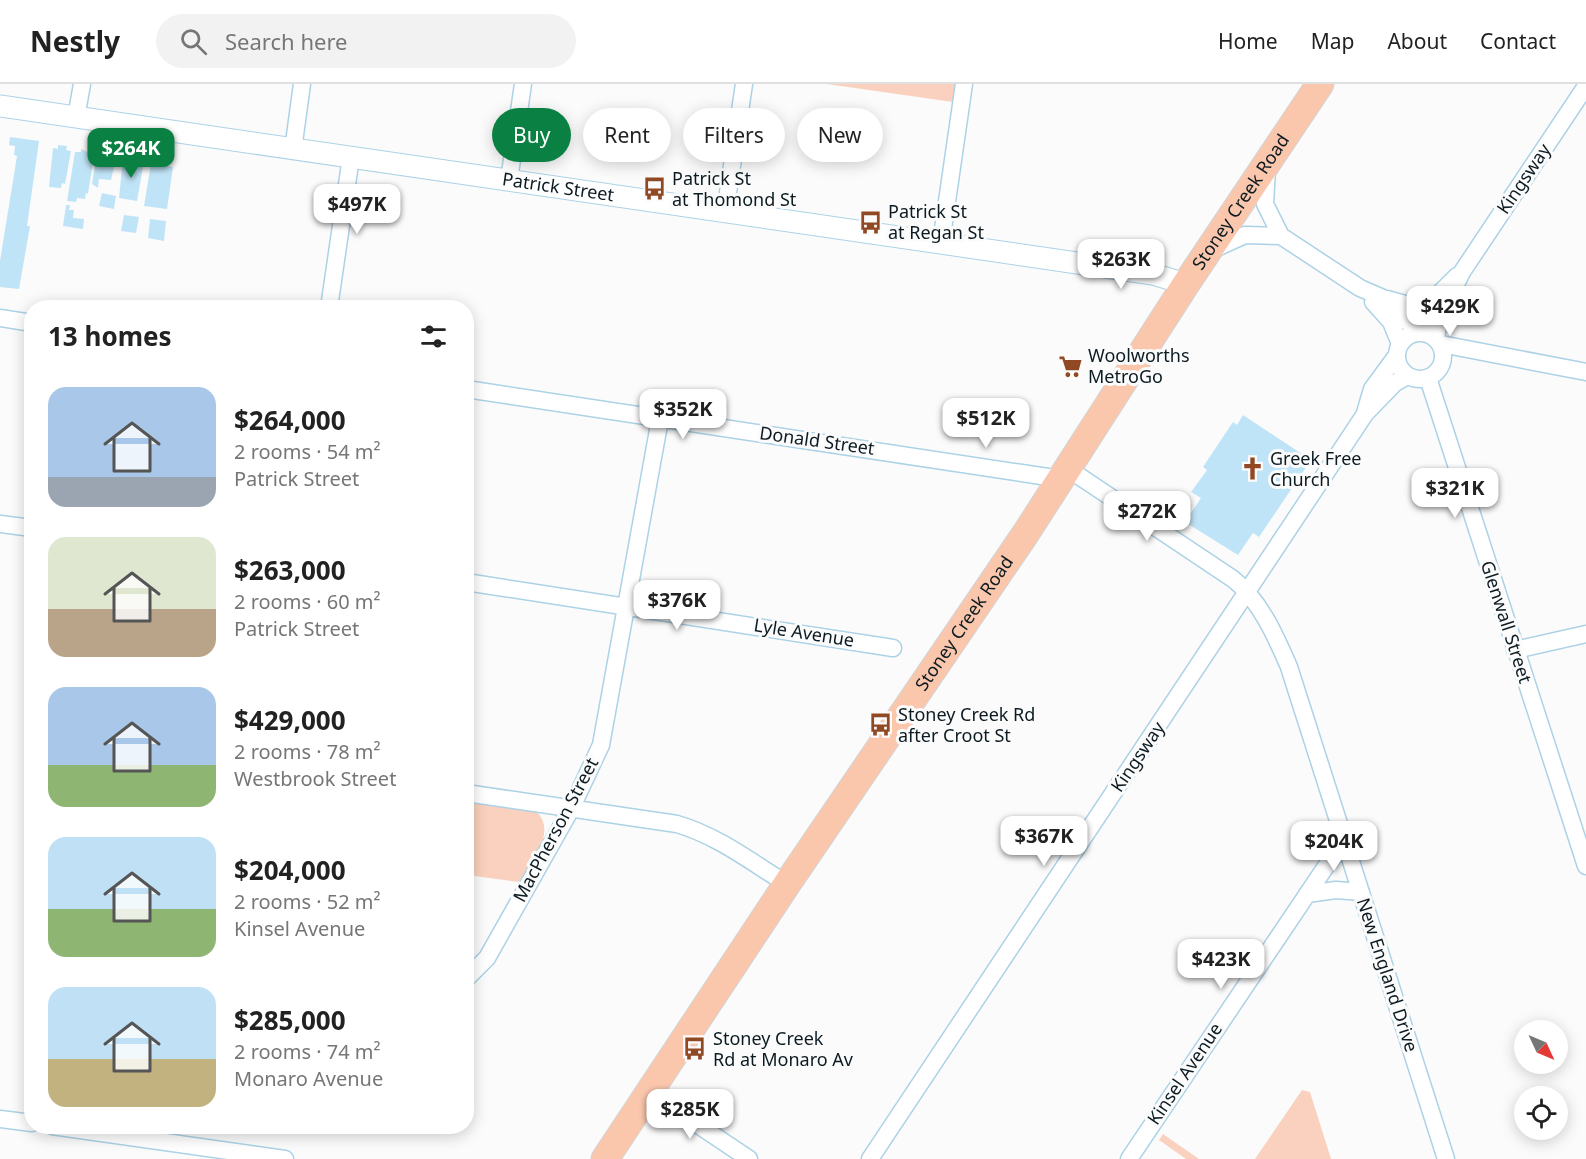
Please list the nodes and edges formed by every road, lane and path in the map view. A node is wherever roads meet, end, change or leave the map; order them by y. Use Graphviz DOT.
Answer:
graph roads {
  1 [pos="82,84"];
  2 [pos="302,84"];
  3 [pos="523,84"];
  4 [pos="744,84"];
  5 [pos="964,84"];
  6 [pos="1320,84"];
  7 [pos="1586,86"];
  8 [pos="0,106"];
  9 [pos="76,118"];
  10 [pos="293,150"];
  11 [pos="351,157"];
  12 [pos="1269,162"];
  13 [pos="509,180"];
  14 [pos="725,213"];
  15 [pos="1281,236"];
  16 [pos="941,243"];
  17 [pos="1208,252"];
  18 [pos="1462,272"];
  19 [pos="1186,284"];
  20 [pos="1360,288"];
  21 [pos="1383,298"];
  22 [pos="330,300"];
  23 [pos="1434,302"];
  24 [pos="0,318"];
  25 [pos="24,322"];
  26 [pos="1432,342"];
  27 [pos="1399,349"];
  28 [pos="1586,372"];
  29 [pos="1407,376"];
  30 [pos="1428,378"];
  31 [pos="474,390"];
  32 [pos="1365,414"];
  33 [pos="660,419"];
  34 [pos="1064,474"];
  35 [pos="0,524"];
  36 [pos="24,527"];
  37 [pos="474,583"];
  38 [pos="1247,594"];
  39 [pos="626,606"];
  40 [pos="1586,634"];
  41 [pos="893,648"];
  42 [pos="1515,650"];
  43 [pos="474,794"];
  44 [pos="571,808"];
  45 [pos="1343,841"];
  46 [pos="1586,866"];
  47 [pos="787,884"];
  48 [pos="1361,892"];
  49 [pos="1307,894"];
  50 [pos="474,971"];
  51 [pos="649,1092"];
  52 [pos="0,1119"];
  53 [pos="24,1123"];
  54 [pos="132,1134"];
  55 [pos="285,1159"];
  56 [pos="605,1159"];
  57 [pos="749,1159"];
  58 [pos="870,1159"];
  59 [pos="1129,1159"];
  60 [pos="1446,1159"];
  1 -- 9 [label="street"];
  2 -- 10 [label="street"];
  3 -- 13 [label="street"];
  4 -- 14 [label="street"];
  5 -- 16 [label="street"];
  6 -- 12 [label="main road, Stoney Creek Road"];
  7 -- 18 [label="street, Kingsway"];
  8 -- 9 [label="street, Patrick Street"];
  9 -- 10 [label="street, Patrick Street"];
  10 -- 11 [label="street, Patrick Street"];
  11 -- 13 [label="street, Patrick Street"];
  11 -- 22 [label="street"];
  12 -- 15 [label="street"];
  12 -- 17 [label="main road, Stoney Creek Road"];
  13 -- 14 [label="street, Patrick Street"];
  14 -- 16 [label="street, Patrick Street"];
  15 -- 17 [label="street"];
  15 -- 20 [label="street"];
  16 -- 19 [label="street, Patrick Street"];
  17 -- 19 [label="main road, Stoney Creek Road"];
  18 -- 23 [label="street, Kingsway"];
  18 -- 26 [label="street, Kingsway"];
  19 -- 34 [label="main road, Stoney Creek Road"];
  20 -- 21 [label="street"];
  20 -- 27 [label="street"];
  21 -- 23 [label="street"];
  21 -- 26 [label="street"];
  23 -- 26 [label="street, Kingsway"];
  24 -- 25 [label="street"];
  26 -- 27 [label="street"];
  26 -- 28 [label="street"];
  26 -- 30 [label="street"];
  27 -- 29 [label="street"];
  27 -- 32 [label="street, Kingsway"];
  29 -- 30 [label="street"];
  29 -- 32 [label="street, Kingsway"];
  30 -- 42 [label="street, Glenwall Street"];
  31 -- 33 [label="street, Donald Street"];
  32 -- 38 [label="street, Kingsway"];
  33 -- 34 [label="street, Donald Street"];
  33 -- 39 [label="street, MacPherson Street"];
  34 -- 38 [label="street, New England Drive"];
  34 -- 47 [label="main road, Stoney Creek Road"];
  35 -- 36 [label="street"];
  37 -- 39 [label="street, Lyle Avenue"];
  38 -- 45 [label="street, New England Drive"];
  38 -- 58 [label="street, Kingsway"];
  39 -- 41 [label="street, Lyle Avenue"];
  39 -- 44 [label="street, MacPherson Street"];
  40 -- 42 [label="street"];
  42 -- 46 [label="street, Glenwall Street"];
  43 -- 44 [label="street"];
  44 -- 47 [label="street"];
  44 -- 50 [label="street, MacPherson Street"];
  45 -- 48 [label="street, New England Drive"];
  45 -- 49 [label="street, Kinsel Avenue"];
  47 -- 51 [label="main road, Stoney Creek Road"];
  48 -- 49 [label="street"];
  48 -- 60 [label="street, New England Drive"];
  49 -- 59 [label="street, Kinsel Avenue"];
  51 -- 56 [label="main road, Stoney Creek Road"];
  51 -- 57 [label="street"];
  52 -- 53 [label="street"];
  54 -- 55 [label="street"];
}
